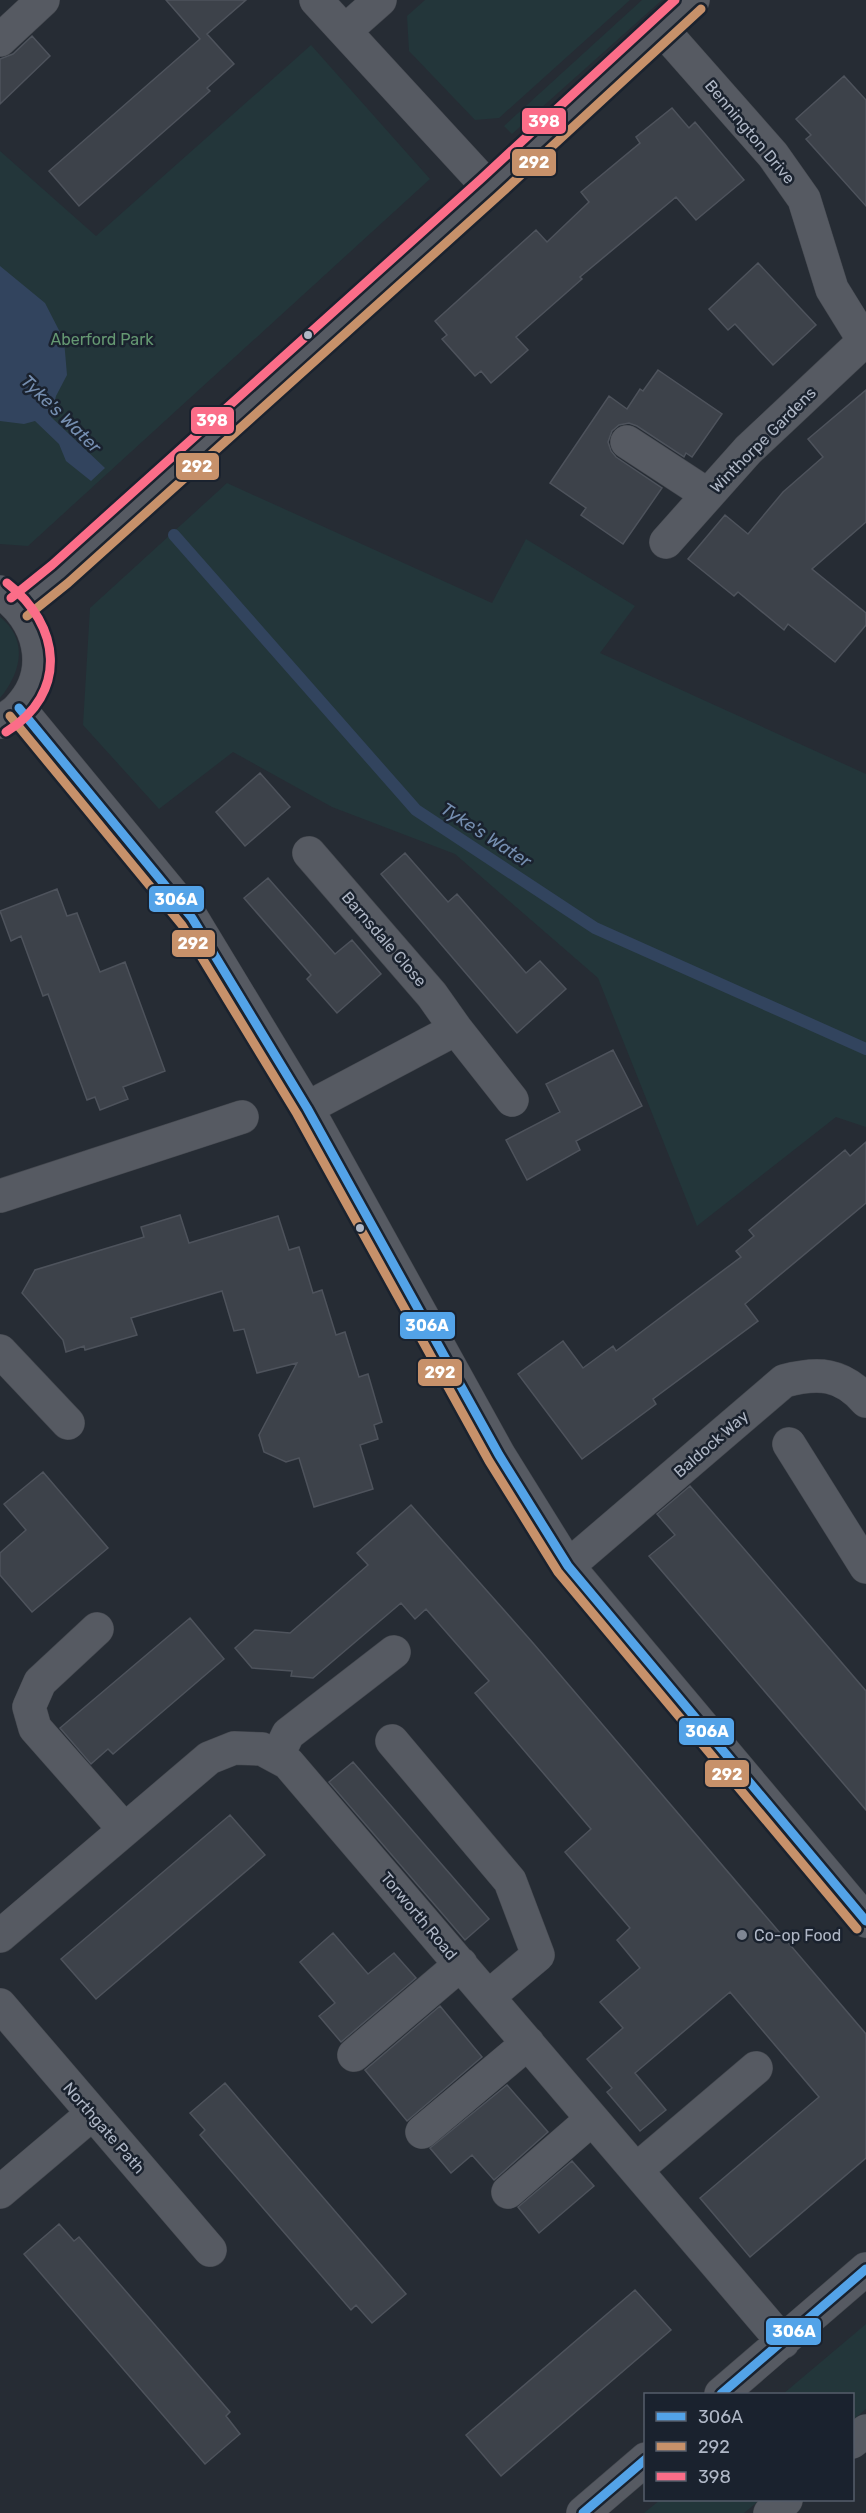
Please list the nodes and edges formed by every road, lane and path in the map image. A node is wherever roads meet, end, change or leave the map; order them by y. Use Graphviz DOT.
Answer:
graph roads {
  1 [pos="43,0"];
  2 [pos="316,0"];
  3 [pos="380,0"];
  4 [pos="693,0"];
  5 [pos="661,28"];
  6 [pos="345,31"];
  7 [pos="0,40"];
  8 [pos="489,188"];
  9 [pos="865,342"];
  10 [pos="627,442"];
  11 [pos="708,495"];
  12 [pos="666,542"];
  13 [pos="10,600"];
  14 [pos="9,715"];
  15 [pos="309,853"];
  16 [pos="456,1029"];
  17 [pos="512,1100"];
  18 [pos="307,1108"];
  19 [pos="242,1117"];
  20 [pos="0,1196"];
  21 [pos="0,1351"];
  22 [pos="866,1401"];
  23 [pos="68,1423"];
  24 [pos="789,1444"];
  25 [pos="865,1564"];
  26 [pos="568,1566"];
  27 [pos="97,1629"];
  28 [pos="394,1652"];
  29 [pos="392,1741"];
  30 [pos="278,1757"];
  31 [pos="124,1829"];
  32 [pos="866,1921"];
  33 [pos="0,1936"];
  34 [pos="460,1964"];
  35 [pos="489,1997"];
  36 [pos="0,2005"];
  37 [pos="528,2043"];
  38 [pos="354,2055"];
  39 [pos="756,2068"];
  40 [pos="92,2114"];
  41 [pos="592,2119"];
  42 [pos="422,2132"];
  43 [pos="636,2170"];
  44 [pos="0,2192"];
  45 [pos="508,2192"];
  46 [pos="210,2250"];
  47 [pos="866,2269"];
  48 [pos="783,2342"];
  49 [pos="722,2393"];
  50 [pos="866,2431"];
  51 [pos="854,2440"];
  52 [pos="644,2460"];
  53 [pos="784,2501"];
  54 [pos="583,2513"];
  55 [pos="770,2513"];
  1 -- 7 [label="street"];
  2 -- 6 [label="street"];
  3 -- 6 [label="street"];
  4 -- 5 [label="street"];
  5 -- 8 [label="street"];
  5 -- 9 [label="street, Bennington Drive"];
  6 -- 8 [label="street"];
  8 -- 13 [label="street"];
  9 -- 11 [label="street, Winthorpe Gardens"];
  10 -- 11 [label="street"];
  11 -- 12 [label="street, Winthorpe Gardens"];
  13 -- 14 [label="street"];
  14 -- 18 [label="street"];
  15 -- 16 [label="street, Barnsdale Close"];
  16 -- 17 [label="street, Barnsdale Close"];
  16 -- 18 [label="street"];
  18 -- 26 [label="street"];
  19 -- 20 [label="street"];
  21 -- 23 [label="street"];
  22 -- 26 [label="street, Baldock Way"];
  24 -- 25 [label="street"];
  26 -- 32 [label="street"];
  27 -- 31 [label="street"];
  28 -- 30 [label="street"];
  29 -- 35 [label="street"];
  30 -- 31 [label="street, Torworth Road"];
  30 -- 34 [label="street, Torworth Road"];
  31 -- 33 [label="street, Torworth Road"];
  34 -- 35 [label="street, Torworth Road"];
  34 -- 38 [label="street"];
  35 -- 37 [label="street, Torworth Road"];
  36 -- 40 [label="street, Northgate Path"];
  37 -- 41 [label="street, Torworth Road"];
  37 -- 42 [label="street"];
  39 -- 43 [label="street"];
  40 -- 44 [label="street"];
  40 -- 46 [label="street, Northgate Path"];
  41 -- 43 [label="street, Torworth Road"];
  41 -- 45 [label="street"];
  43 -- 48 [label="street, Torworth Road"];
  47 -- 48 [label="street"];
  48 -- 49 [label="street"];
  50 -- 51 [label="street"];
  52 -- 54 [label="street"];
  53 -- 55 [label="street"];
}
